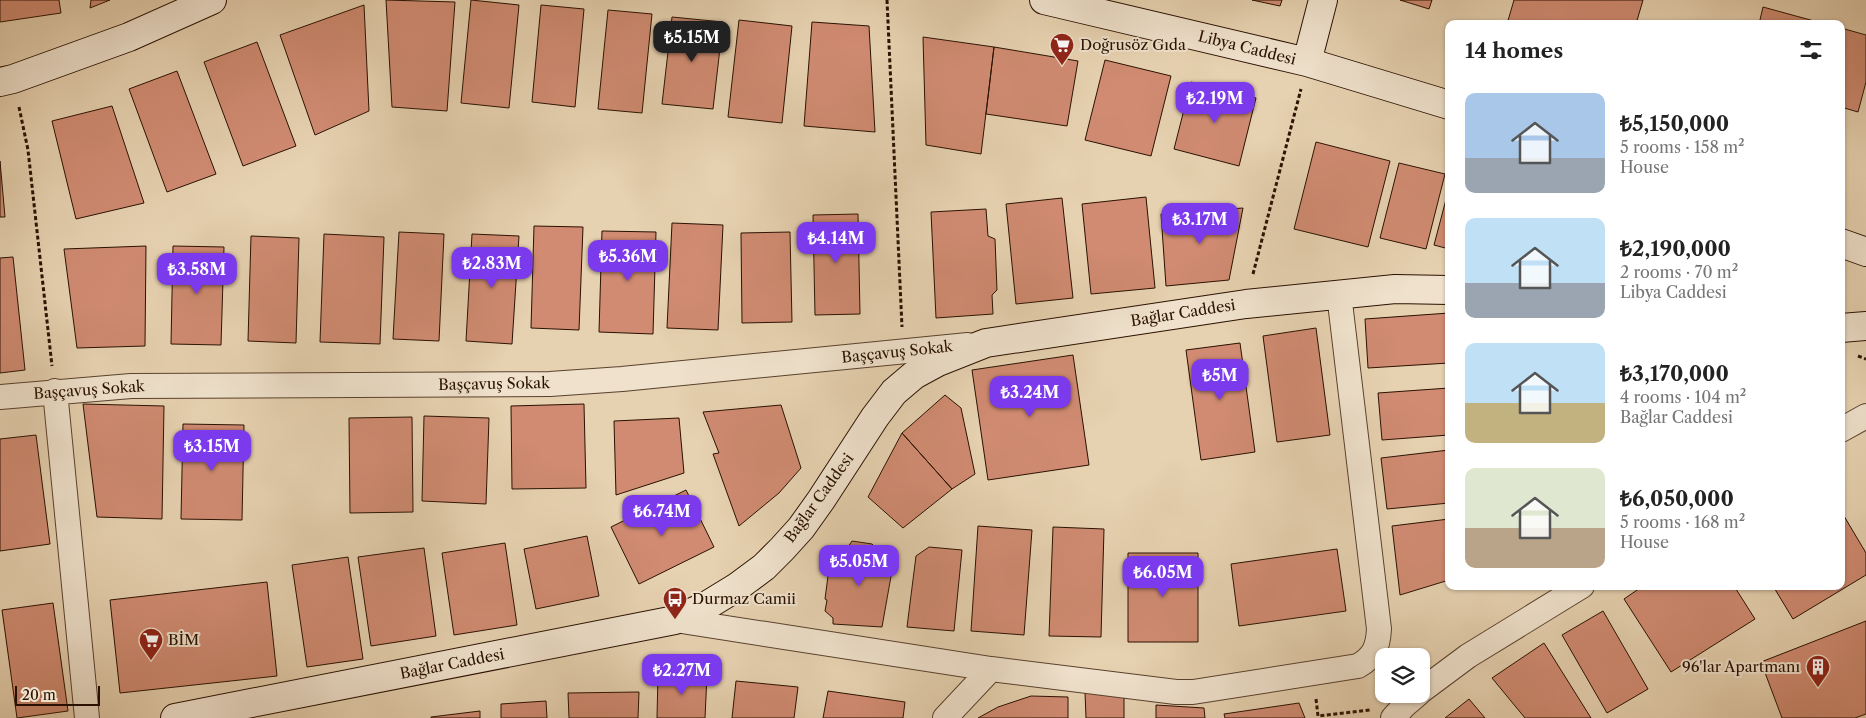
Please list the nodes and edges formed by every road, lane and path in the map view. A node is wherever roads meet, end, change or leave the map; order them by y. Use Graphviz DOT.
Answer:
graph roads {
  1 [pos="212,0"];
  2 [pos="887,0"];
  3 [pos="1044,0"];
  4 [pos="1323,0"];
  5 [pos="1308,62"];
  6 [pos="7,81"];
  7 [pos="1445,104"];
  8 [pos="1845,244"];
  9 [pos="1866,252"];
  10 [pos="1445,290"];
  11 [pos="1339,294"];
  12 [pos="1246,304"];
  13 [pos="1866,326"];
  14 [pos="1845,328"];
  15 [pos="986,343"];
  16 [pos="903,352"];
  17 [pos="55,391"];
  18 [pos="0,397"];
  19 [pos="1866,416"];
  20 [pos="1845,428"];
  21 [pos="1575,590"];
  22 [pos="675,620"];
  23 [pos="990,669"];
  24 [pos="1430,686"];
  25 [pos="1325,698"];
  26 [pos="1402,703"];
  27 [pos="87,718"];
  28 [pos="175,718"];
  29 [pos="945,718"];
  1 -- 6 [label="main road"];
  2 -- 16 [label="path"];
  3 -- 5 [label="main road, Libya Caddesi"];
  4 -- 5 [label="main road"];
  5 -- 7 [label="main road, Libya Caddesi"];
  5 -- 12 [label="path"];
  6 -- 17 [label="path"];
  8 -- 9 [label="main road"];
  10 -- 11 [label="main road, Bağlar Caddesi"];
  11 -- 12 [label="main road, Bağlar Caddesi"];
  11 -- 23 [label="street"];
  12 -- 15 [label="main road, Bağlar Caddesi"];
  13 -- 14 [label="main road"];
  15 -- 16 [label="street, Başçavuş Sokak"];
  15 -- 22 [label="main road, Bağlar Caddesi"];
  16 -- 17 [label="street, Başçavuş Sokak"];
  17 -- 18 [label="street, Başçavuş Sokak"];
  17 -- 27 [label="street"];
  19 -- 20 [label="street"];
  21 -- 24 [label="street"];
  22 -- 23 [label="street"];
  22 -- 28 [label="main road, Bağlar Caddesi"];
  23 -- 29 [label="street"];
  25 -- 26 [label="path"];
}
